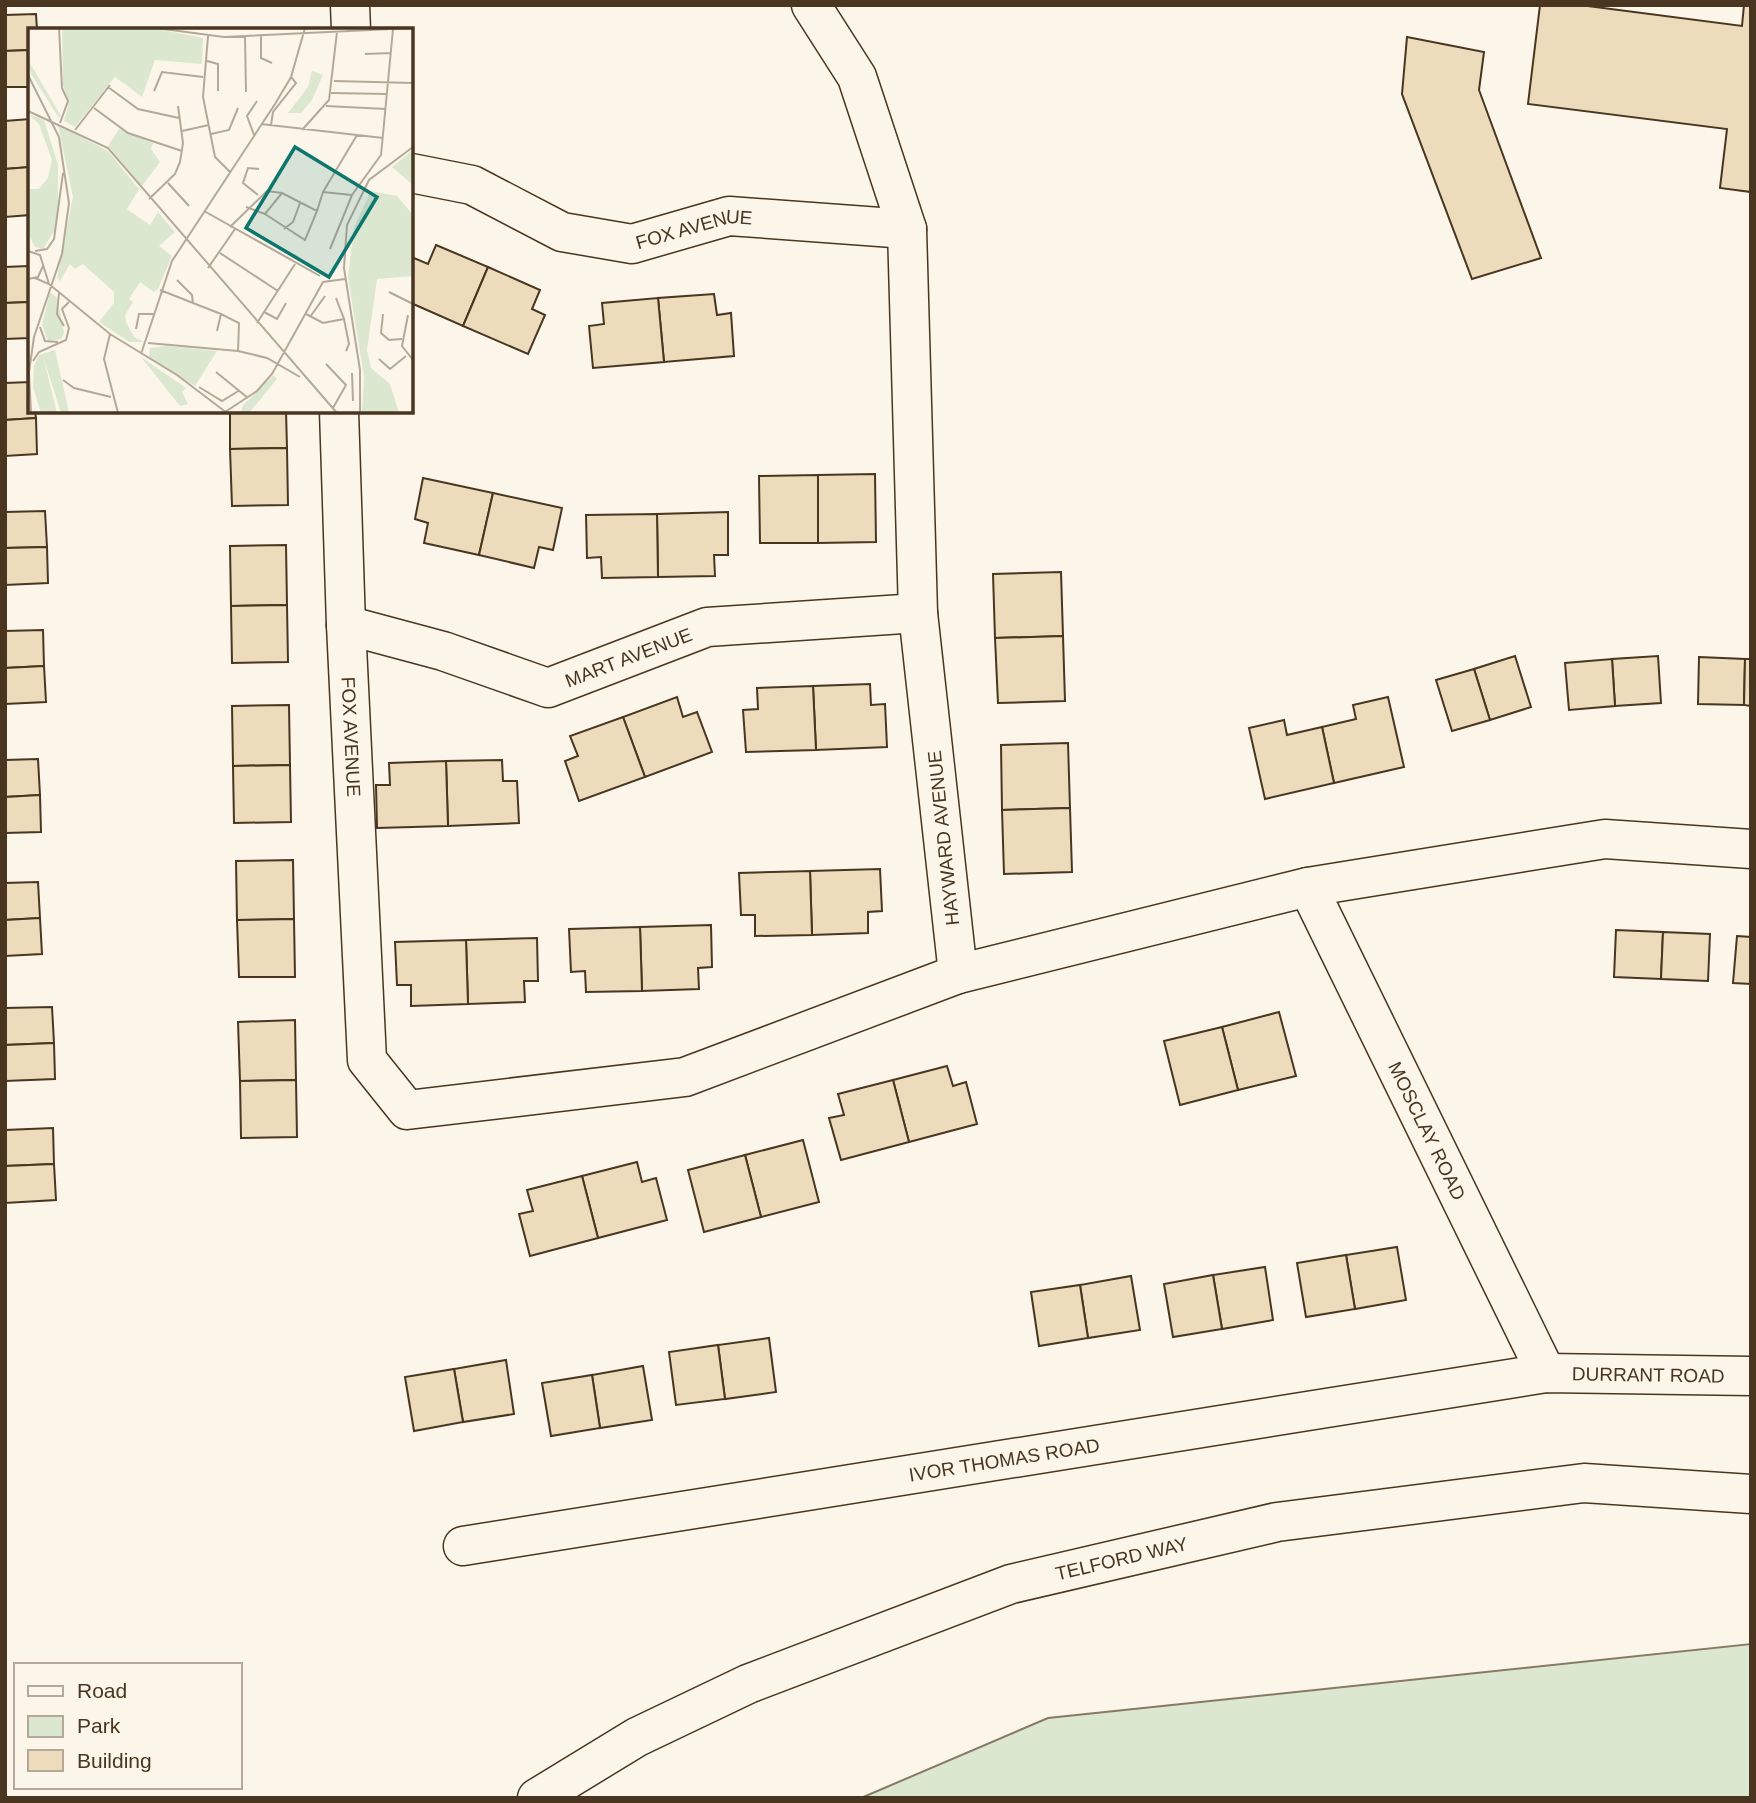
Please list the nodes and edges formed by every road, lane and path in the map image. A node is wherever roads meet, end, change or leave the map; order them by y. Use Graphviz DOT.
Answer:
graph roads {
  1 [pos="350,5"];
  2 [pos="811,5"];
  3 [pos="351,28"];
  4 [pos="413,173"];
  5 [pos="907,229"];
  6 [pos="339,413"];
  7 [pos="918,613"];
  8 [pos="346,625"];
  9 [pos="1751,849"];
  10 [pos="1308,887"];
  11 [pos="958,974"];
  12 [pos="1546,1373"];
  13 [pos="1751,1376"];
  14 [pos="1751,1494"];
  15 [pos="463,1546"];
  16 [pos="537,1798"];
  1 -- 3 [label="street"];
  2 -- 5 [label="street, HAYWARD AVENUE"];
  4 -- 5 [label="street, FOX AVENUE"];
  5 -- 7 [label="street, HAYWARD AVENUE"];
  6 -- 8 [label="street, FOX AVENUE"];
  7 -- 8 [label="street, MART AVENUE"];
  7 -- 11 [label="street, HAYWARD AVENUE"];
  8 -- 11 [label="street, FOX AVENUE"];
  9 -- 10 [label="street"];
  10 -- 11 [label="street"];
  10 -- 12 [label="street, MOSCLAY ROAD"];
  12 -- 13 [label="street, DURRANT ROAD"];
  12 -- 15 [label="street, IVOR THOMAS ROAD"];
  14 -- 16 [label="street, TELFORD WAY"];
}
